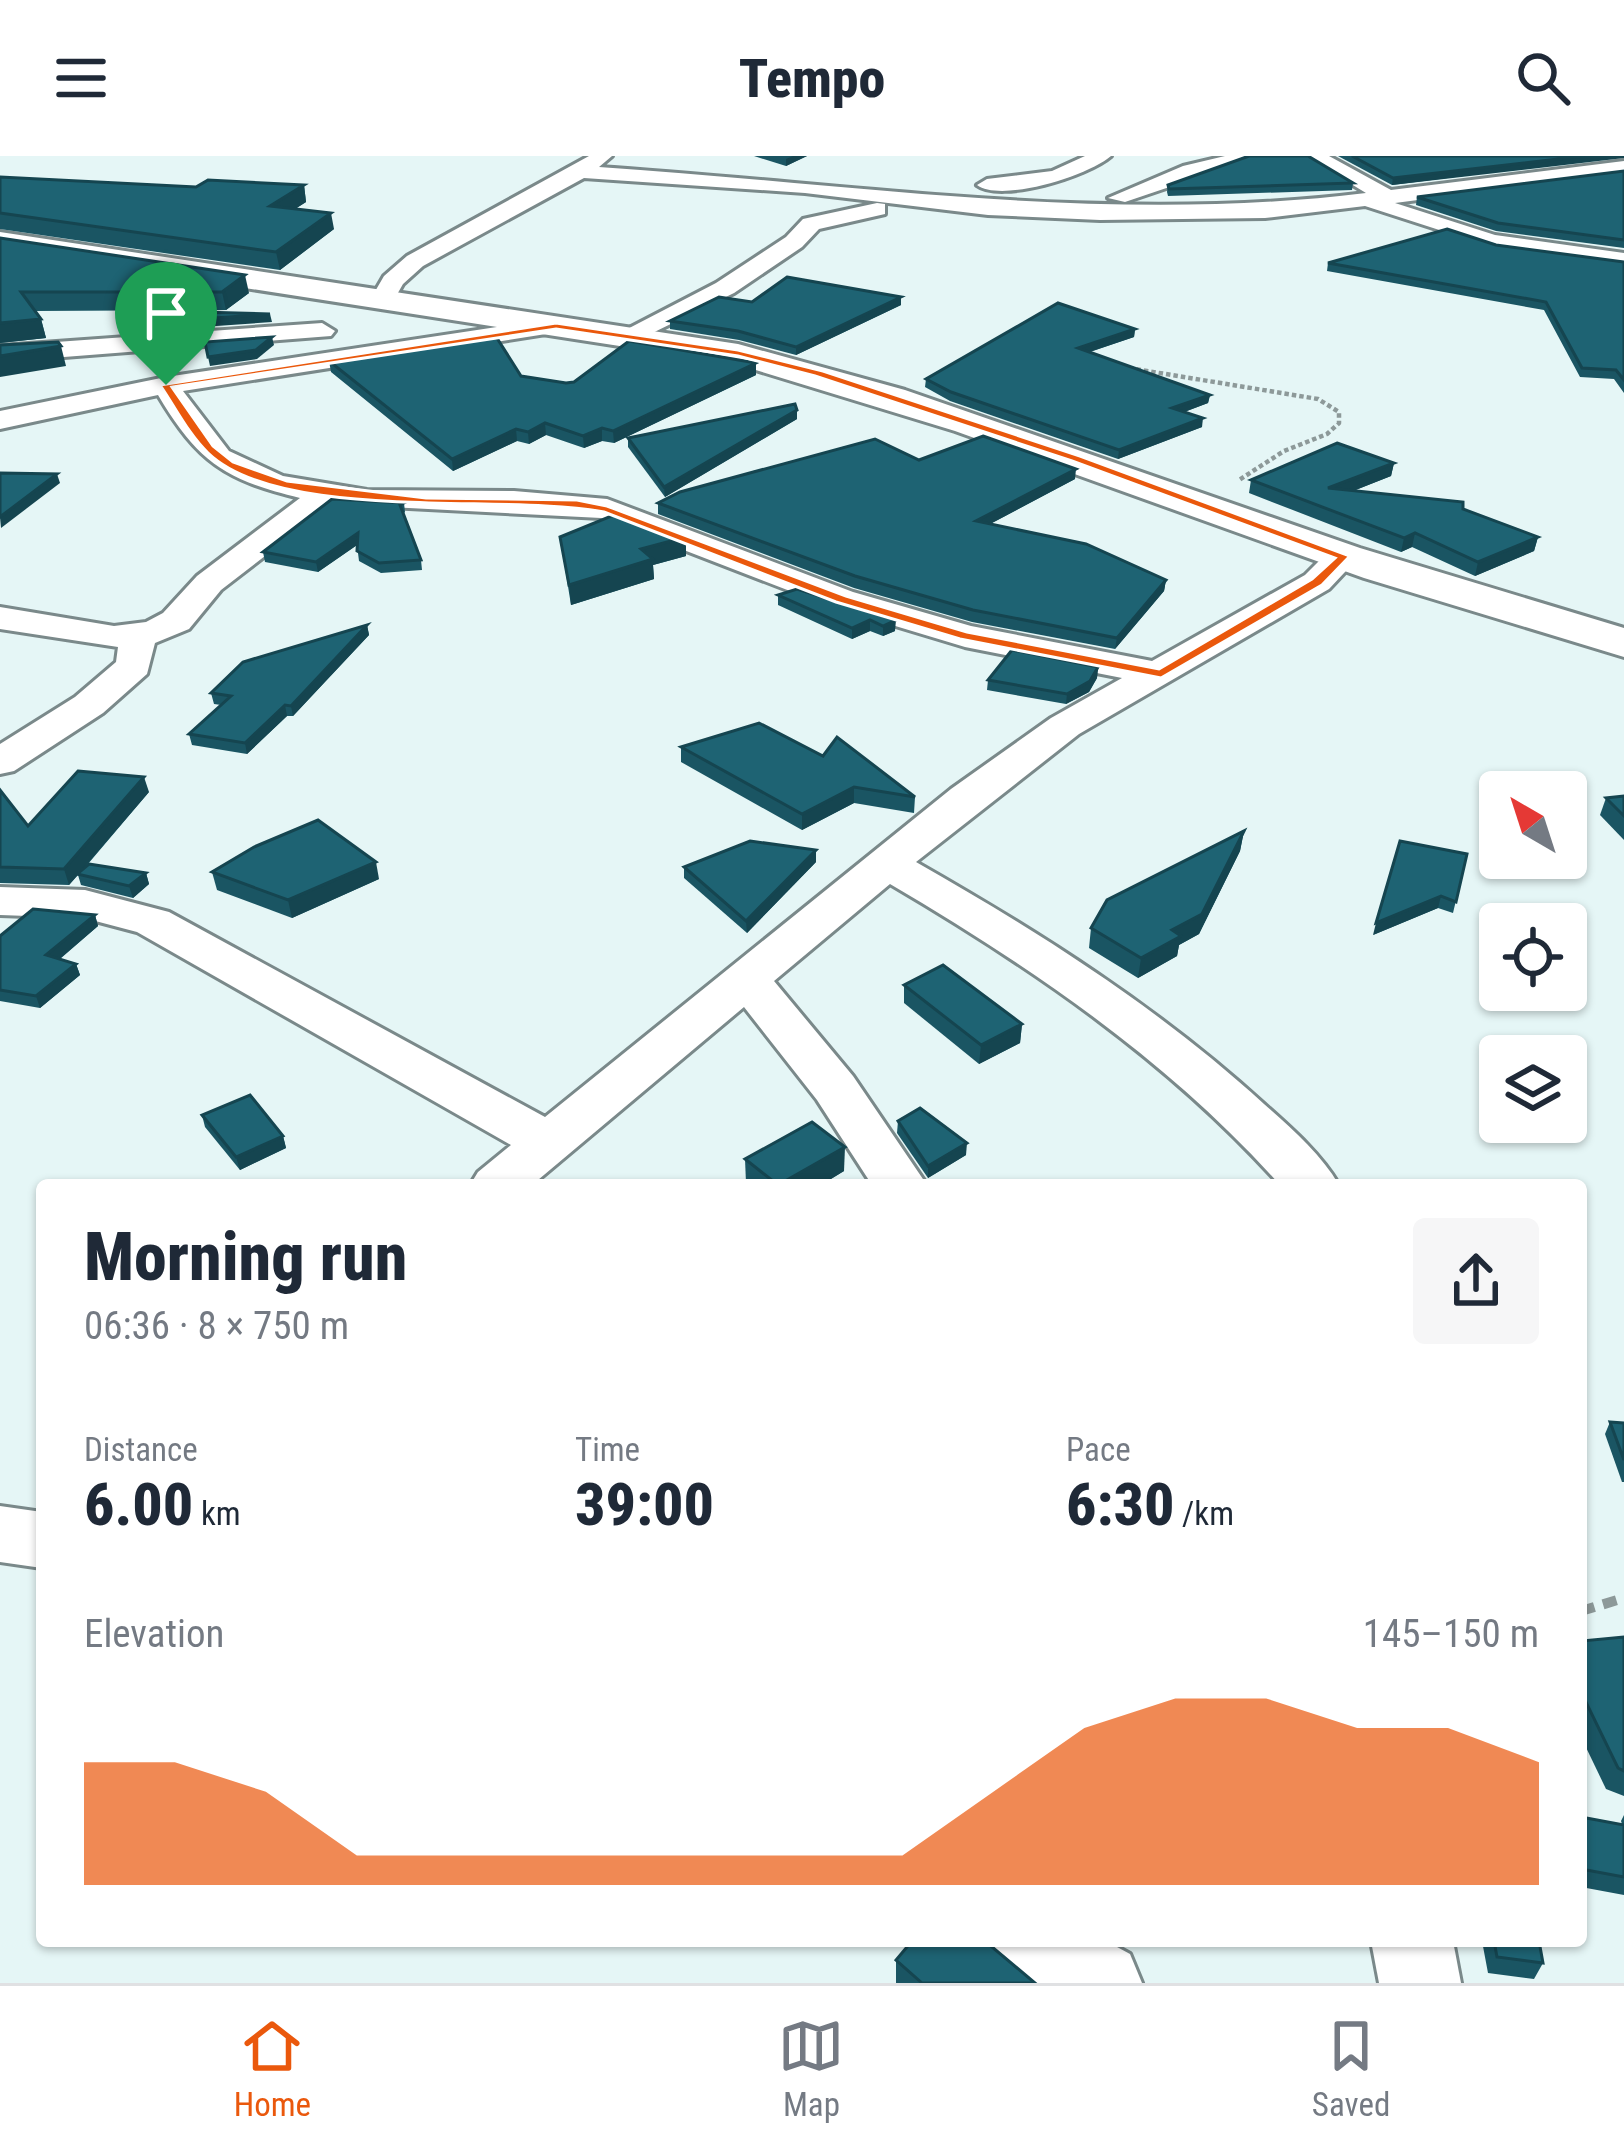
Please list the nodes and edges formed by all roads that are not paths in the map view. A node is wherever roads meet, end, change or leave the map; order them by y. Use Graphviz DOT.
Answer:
graph roads {
  1 [pos="602,156"];
  2 [pos="1101,156"];
  3 [pos="1251,156"];
  4 [pos="1315,156"];
  5 [pos="1490,160"];
  6 [pos="1624,167"];
  7 [pos="579,172"];
  8 [pos="1566,172"];
  9 [pos="1624,178"];
  10 [pos="1380,199"];
  11 [pos="913,201"];
  12 [pos="950,205"];
  13 [pos="977,208"];
  14 [pos="1100,214"];
  15 [pos="807,227"];
  16 [pos="0,241"];
  17 [pos="1624,260"];
  18 [pos="382,300"];
  19 [pos="556,326"];
  20 [pos="625,337"];
  21 [pos="388,351"];
  22 [pos="0,354"];
  23 [pos="166,385"];
  24 [pos="0,420"];
  25 [pos="329,492"];
  26 [pos="1343,556"];
  27 [pos="0,618"];
  28 [pos="138,636"];
  29 [pos="1624,643"];
  30 [pos="1161,674"];
  31 [pos="0,762"];
  32 [pos="888,864"];
  33 [pos="0,901"];
  34 [pos="745,976"];
  35 [pos="548,1142"];
  36 [pos="504,1179"];
  37 [pos="897,1179"];
  38 [pos="1306,1179"];
  39 [pos="0,1534"];
  40 [pos="36,1539"];
  41 [pos="1035,1947"];
  42 [pos="1413,1947"];
  43 [pos="1101,1983"];
  44 [pos="1420,1983"];
  1 -- 7 [label="street"];
  2 -- 12 [label="street"];
  3 -- 14 [label="street"];
  4 -- 10 [label="street"];
  5 -- 8 [label="street"];
  6 -- 8 [label="street"];
  7 -- 11 [label="street"];
  7 -- 18 [label="street"];
  8 -- 9 [label="street"];
  8 -- 10 [label="street"];
  10 -- 14 [label="street"];
  10 -- 17 [label="street"];
  11 -- 12 [label="street"];
  11 -- 15 [label="street"];
  12 -- 13 [label="street"];
  13 -- 14 [label="street"];
  13 -- 15 [label="street"];
  15 -- 20 [label="street"];
  16 -- 18 [label="street"];
  18 -- 19 [label="street"];
  19 -- 20 [label="street"];
  19 -- 21 [label="street"];
  20 -- 26 [label="street"];
  21 -- 22 [label="street"];
  21 -- 23 [label="street"];
  23 -- 24 [label="street"];
  23 -- 25 [label="street"];
  25 -- 28 [label="street"];
  25 -- 30 [label="street"];
  26 -- 29 [label="street"];
  26 -- 30 [label="street"];
  27 -- 28 [label="street"];
  28 -- 31 [label="street"];
  30 -- 32 [label="street"];
  32 -- 34 [label="street"];
  32 -- 38 [label="street"];
  33 -- 35 [label="street"];
  34 -- 35 [label="street"];
  34 -- 37 [label="street"];
  35 -- 36 [label="street"];
  39 -- 40 [label="street"];
  41 -- 43 [label="street"];
  42 -- 44 [label="street"];
}
